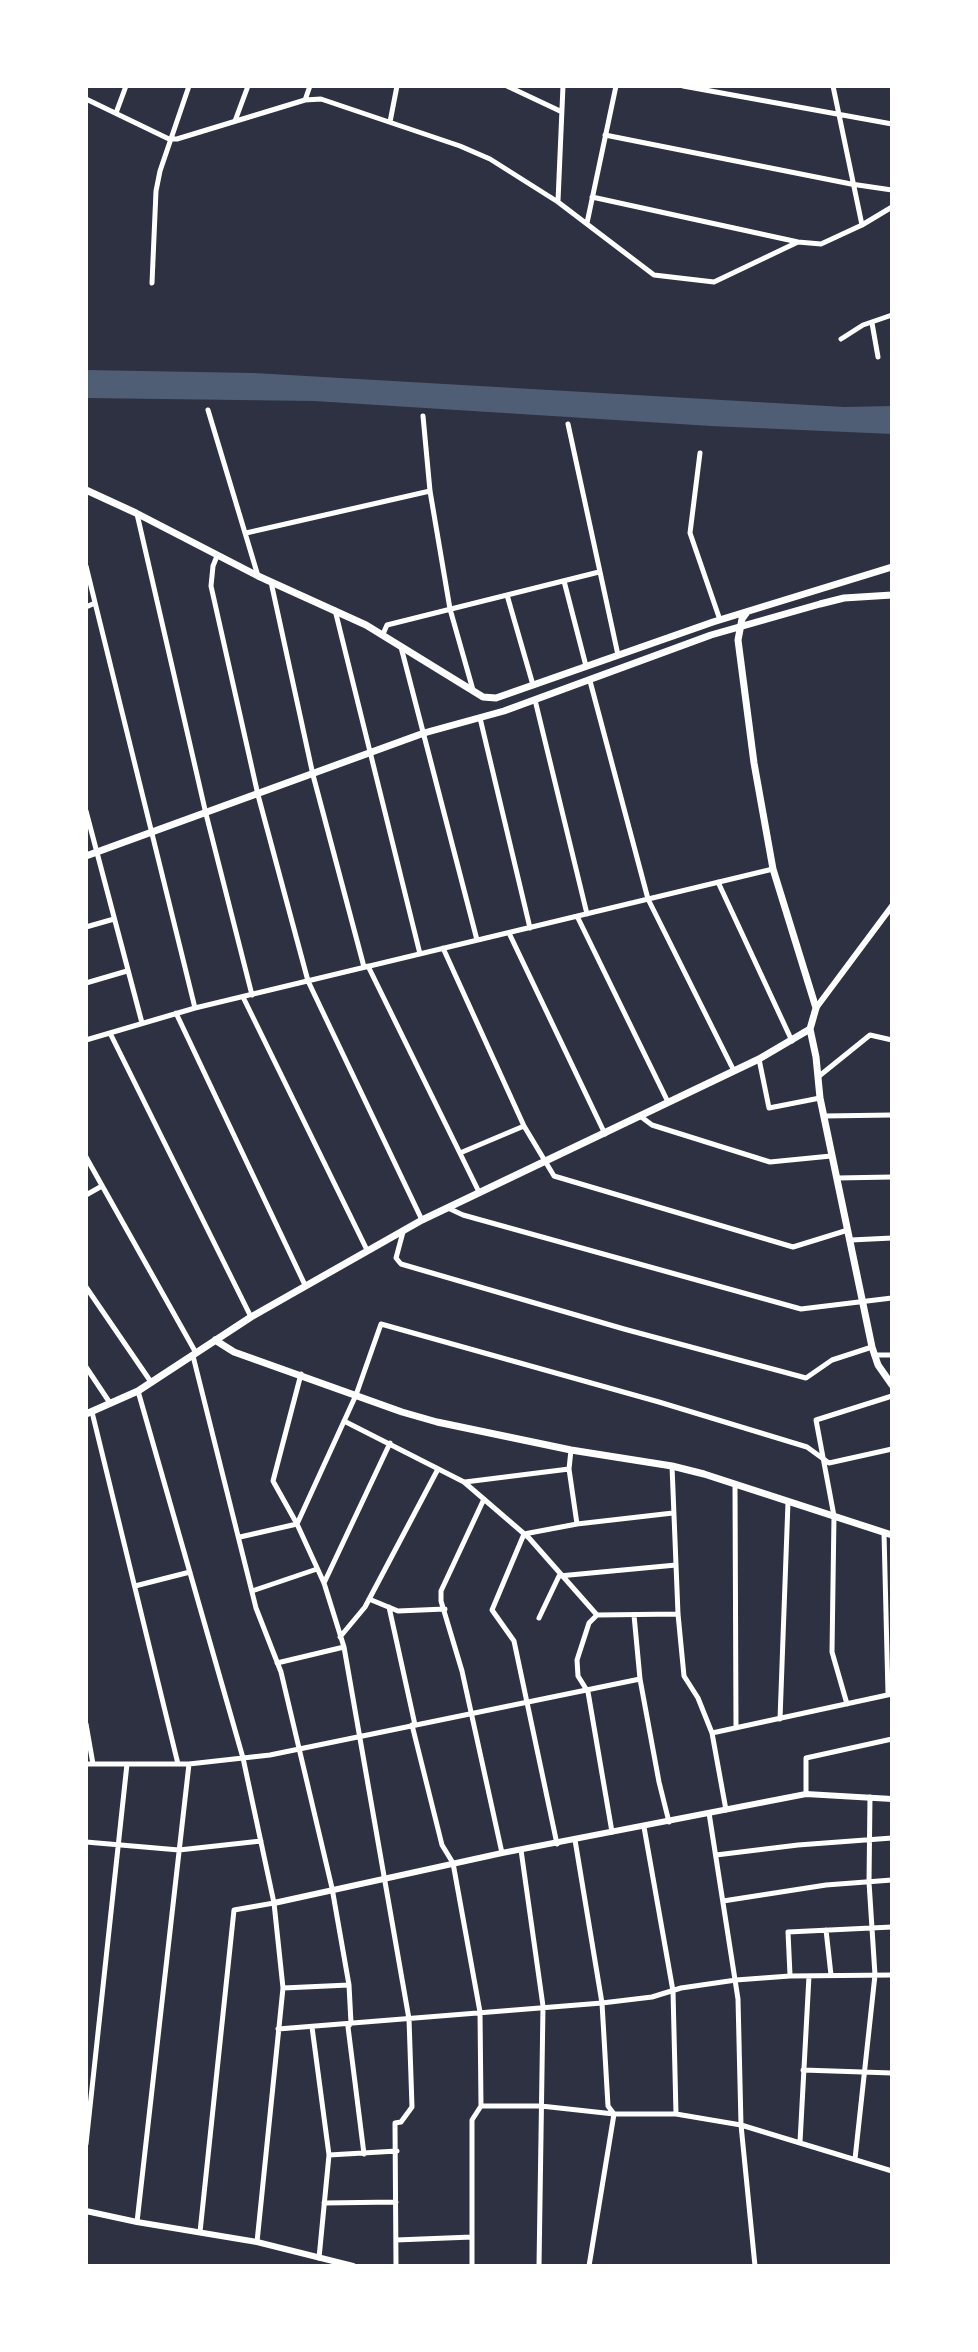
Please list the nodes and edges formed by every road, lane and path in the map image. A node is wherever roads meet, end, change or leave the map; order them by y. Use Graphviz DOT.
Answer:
graph roads {
  1 [pos="126,86"];
  2 [pos="189,86"];
  3 [pos="248,86"];
  4 [pos="310,86"];
  5 [pos="397,86"];
  6 [pos="507,86"];
  7 [pos="563,86"];
  8 [pos="616,86"];
  9 [pos="683,86"];
  10 [pos="833,86"];
  11 [pos="86,99"];
  12 [pos="305,100"];
  13 [pos="560,111"];
  14 [pos="116,113"];
  15 [pos="838,113"];
  16 [pos="235,121"];
  17 [pos="390,122"];
  18 [pos="892,124"];
  19 [pos="605,135"];
  20 [pos="169,139"];
  21 [pos="851,184"];
  22 [pos="892,190"];
  23 [pos="592,197"];
  24 [pos="558,202"];
  25 [pos="892,207"];
  26 [pos="587,223"];
  27 [pos="862,225"];
  28 [pos="798,242"];
  29 [pos="152,283"];
  30 [pos="890,318"];
  31 [pos="872,323"];
  32 [pos="841,339"];
  33 [pos="878,357"];
  34 [pos="208,410"];
  35 [pos="423,416"];
  36 [pos="568,424"];
  37 [pos="700,453"];
  38 [pos="86,490"];
  39 [pos="430,491"];
  40 [pos="136,513"];
  41 [pos="246,533"];
  42 [pos="217,556"];
  43 [pos="86,566"];
  44 [pos="892,567"];
  45 [pos="599,572"];
  46 [pos="258,576"];
  47 [pos="271,581"];
  48 [pos="564,581"];
  49 [pos="507,595"];
  50 [pos="892,595"];
  51 [pos="95,603"];
  52 [pos="86,607"];
  53 [pos="450,609"];
  54 [pos="335,610"];
  55 [pos="747,612"];
  56 [pos="720,620"];
  57 [pos="739,628"];
  58 [pos="383,634"];
  59 [pos="401,644"];
  60 [pos="618,655"];
  61 [pos="586,666"];
  62 [pos="590,681"];
  63 [pos="533,685"];
  64 [pos="473,692"];
  65 [pos="535,700"];
  66 [pos="480,717"];
  67 [pos="424,733"];
  68 [pos="370,754"];
  69 [pos="313,775"];
  70 [pos="258,795"];
  71 [pos="86,811"];
  72 [pos="206,814"];
  73 [pos="151,833"];
  74 [pos="97,852"];
  75 [pos="86,856"];
  76 [pos="773,869"];
  77 [pos="718,882"];
  78 [pos="648,899"];
  79 [pos="892,906"];
  80 [pos="587,914"];
  81 [pos="577,916"];
  82 [pos="114,919"];
  83 [pos="86,927"];
  84 [pos="530,928"];
  85 [pos="509,933"];
  86 [pos="477,940"];
  87 [pos="443,948"];
  88 [pos="420,954"];
  89 [pos="366,967"];
  90 [pos="127,971"];
  91 [pos="308,981"];
  92 [pos="86,983"];
  93 [pos="252,995"];
  94 [pos="243,997"];
  95 [pos="195,1008"];
  96 [pos="816,1008"];
  97 [pos="176,1013"];
  98 [pos="142,1023"];
  99 [pos="810,1029"];
  100 [pos="110,1033"];
  101 [pos="86,1040"];
  102 [pos="892,1040"];
  103 [pos="792,1041"];
  104 [pos="759,1059"];
  105 [pos="734,1071"];
  106 [pos="818,1077"];
  107 [pos="820,1098"];
  108 [pos="668,1102"];
  109 [pos="892,1115"];
  110 [pos="640,1116"];
  111 [pos="824,1116"];
  112 [pos="524,1126"];
  113 [pos="605,1134"];
  114 [pos="460,1153"];
  115 [pos="831,1156"];
  116 [pos="86,1157"];
  117 [pos="544,1162"];
  118 [pos="892,1177"];
  119 [pos="836,1178"];
  120 [pos="102,1186"];
  121 [pos="479,1192"];
  122 [pos="86,1195"];
  123 [pos="446,1207"];
  124 [pos="422,1220"];
  125 [pos="848,1230"];
  126 [pos="403,1231"];
  127 [pos="892,1238"];
  128 [pos="851,1240"];
  129 [pos="367,1250"];
  130 [pos="305,1285"];
  131 [pos="86,1287"];
  132 [pos="892,1298"];
  133 [pos="863,1300"];
  134 [pos="251,1317"];
  135 [pos="215,1340"];
  136 [pos="873,1351"];
  137 [pos="194,1354"];
  138 [pos="892,1355"];
  139 [pos="86,1367"];
  140 [pos="301,1374"];
  141 [pos="152,1383"];
  142 [pos="892,1385"];
  143 [pos="138,1391"];
  144 [pos="356,1395"];
  145 [pos="892,1396"];
  146 [pos="111,1404"];
  147 [pos="89,1413"];
  148 [pos="344,1421"];
  149 [pos="390,1443"];
  150 [pos="892,1449"];
  151 [pos="571,1450"];
  152 [pos="823,1457"];
  153 [pos="672,1466"];
  154 [pos="438,1469"];
  155 [pos="569,1469"];
  156 [pos="464,1482"];
  157 [pos="735,1484"];
  158 [pos="484,1499"];
  159 [pos="788,1502"];
  160 [pos="673,1513"];
  161 [pos="834,1516"];
  162 [pos="297,1524"];
  163 [pos="577,1524"];
  164 [pos="888,1533"];
  165 [pos="524,1534"];
  166 [pos="240,1537"];
  167 [pos="676,1565"];
  168 [pos="317,1569"];
  169 [pos="190,1572"];
  170 [pos="559,1576"];
  171 [pos="324,1583"];
  172 [pos="135,1586"];
  173 [pos="252,1591"];
  174 [pos="369,1599"];
  175 [pos="389,1607"];
  176 [pos="445,1609"];
  177 [pos="678,1614"];
  178 [pos="597,1615"];
  179 [pos="634,1615"];
  180 [pos="539,1618"];
  181 [pos="340,1637"];
  182 [pos="344,1647"];
  183 [pos="277,1663"];
  184 [pos="640,1679"];
  185 [pos="588,1692"];
  186 [pos="890,1694"];
  187 [pos="527,1702"];
  188 [pos="847,1704"];
  189 [pos="471,1714"];
  190 [pos="780,1719"];
  191 [pos="86,1724"];
  192 [pos="414,1725"];
  193 [pos="736,1728"];
  194 [pos="712,1733"];
  195 [pos="361,1736"];
  196 [pos="892,1739"];
  197 [pos="300,1749"];
  198 [pos="243,1758"];
  199 [pos="90,1764"];
  200 [pos="127,1764"];
  201 [pos="178,1764"];
  202 [pos="189,1764"];
  203 [pos="806,1794"];
  204 [pos="870,1797"];
  205 [pos="892,1799"];
  206 [pos="726,1810"];
  207 [pos="709,1813"];
  208 [pos="669,1822"];
  209 [pos="644,1827"];
  210 [pos="612,1833"];
  211 [pos="892,1838"];
  212 [pos="575,1840"];
  213 [pos="870,1840"];
  214 [pos="261,1841"];
  215 [pos="86,1842"];
  216 [pos="120,1844"];
  217 [pos="557,1844"];
  218 [pos="179,1850"];
  219 [pos="521,1850"];
  220 [pos="502,1853"];
  221 [pos="716,1855"];
  222 [pos="453,1863"];
  223 [pos="384,1880"];
  224 [pos="892,1880"];
  225 [pos="869,1882"];
  226 [pos="332,1888"];
  227 [pos="723,1901"];
  228 [pos="274,1903"];
  229 [pos="892,1927"];
  230 [pos="874,1928"];
  231 [pos="826,1930"];
  232 [pos="831,1975"];
  233 [pos="875,1975"];
  234 [pos="892,1975"];
  235 [pos="790,1976"];
  236 [pos="809,1976"];
  237 [pos="736,1980"];
  238 [pos="349,1985"];
  239 [pos="283,1988"];
  240 [pos="673,1991"];
  241 [pos="602,2003"];
  242 [pos="543,2006"];
  243 [pos="480,2012"];
  244 [pos="409,2019"];
  245 [pos="351,2023"];
  246 [pos="312,2027"];
  247 [pos="278,2029"];
  248 [pos="803,2070"];
  249 [pos="865,2072"];
  250 [pos="892,2073"];
  251 [pos="481,2106"];
  252 [pos="541,2106"];
  253 [pos="614,2114"];
  254 [pos="676,2114"];
  255 [pos="741,2125"];
  256 [pos="800,2143"];
  257 [pos="86,2144"];
  258 [pos="397,2151"];
  259 [pos="364,2154"];
  260 [pos="329,2155"];
  261 [pos="855,2159"];
  262 [pos="892,2171"];
  263 [pos="396,2202"];
  264 [pos="324,2203"];
  265 [pos="86,2211"];
  266 [pos="137,2222"];
  267 [pos="200,2232"];
  268 [pos="472,2237"];
  269 [pos="396,2240"];
  270 [pos="257,2242"];
  271 [pos="319,2258"];
  272 [pos="353,2266"];
  273 [pos="396,2266"];
  274 [pos="472,2266"];
  275 [pos="539,2266"];
  276 [pos="589,2266"];
  277 [pos="755,2266"];
  1 -- 14 [label="street"];
  2 -- 20 [label="street"];
  3 -- 16 [label="street"];
  4 -- 12 [label="street"];
  5 -- 17 [label="street"];
  6 -- 13 [label="street"];
  7 -- 13 [label="street"];
  8 -- 19 [label="street"];
  9 -- 15 [label="street"];
  10 -- 15 [label="street"];
  11 -- 14 [label="street"];
  12 -- 16 [label="street"];
  12 -- 17 [label="street"];
  13 -- 24 [label="street"];
  14 -- 20 [label="street"];
  15 -- 18 [label="street"];
  15 -- 21 [label="street"];
  16 -- 20 [label="street"];
  17 -- 24 [label="street"];
  19 -- 21 [label="street"];
  19 -- 23 [label="street"];
  20 -- 29 [label="street"];
  21 -- 22 [label="street"];
  21 -- 27 [label="street"];
  23 -- 26 [label="street"];
  23 -- 28 [label="street"];
  24 -- 26 [label="street"];
  25 -- 27 [label="street"];
  26 -- 28 [label="street"];
  27 -- 28 [label="street"];
  30 -- 31 [label="street"];
  31 -- 32 [label="street"];
  31 -- 33 [label="street"];
  34 -- 41 [label="street"];
  35 -- 39 [label="street"];
  36 -- 45 [label="street"];
  37 -- 56 [label="street"];
  38 -- 40 [label="main road"];
  39 -- 41 [label="street"];
  39 -- 53 [label="street"];
  40 -- 42 [label="main road"];
  40 -- 72 [label="street"];
  41 -- 46 [label="street"];
  42 -- 46 [label="main road"];
  42 -- 70 [label="street"];
  43 -- 51 [label="street"];
  44 -- 55 [label="main road"];
  45 -- 48 [label="street"];
  45 -- 60 [label="street"];
  46 -- 47 [label="main road"];
  47 -- 54 [label="main road"];
  47 -- 69 [label="street"];
  48 -- 49 [label="street"];
  48 -- 61 [label="street"];
  49 -- 53 [label="street"];
  49 -- 63 [label="street"];
  50 -- 57 [label="main road"];
  51 -- 52 [label="street"];
  51 -- 73 [label="street"];
  53 -- 58 [label="street"];
  53 -- 64 [label="street"];
  54 -- 58 [label="main road"];
  54 -- 68 [label="street"];
  55 -- 56 [label="main road"];
  55 -- 57 [label="main road"];
  56 -- 60 [label="main road"];
  57 -- 62 [label="main road"];
  57 -- 76 [label="main road"];
  58 -- 59 [label="main road"];
  59 -- 64 [label="main road"];
  59 -- 67 [label="street"];
  60 -- 61 [label="main road"];
  61 -- 63 [label="main road"];
  62 -- 65 [label="main road"];
  62 -- 78 [label="street"];
  63 -- 64 [label="main road"];
  65 -- 66 [label="main road"];
  65 -- 80 [label="street"];
  66 -- 67 [label="main road"];
  66 -- 84 [label="street"];
  67 -- 68 [label="main road"];
  67 -- 86 [label="street"];
  68 -- 69 [label="main road"];
  68 -- 88 [label="street"];
  69 -- 70 [label="main road"];
  69 -- 89 [label="street"];
  70 -- 72 [label="main road"];
  70 -- 91 [label="street"];
  71 -- 74 [label="street"];
  72 -- 73 [label="main road"];
  72 -- 93 [label="street"];
  73 -- 74 [label="main road"];
  73 -- 95 [label="street"];
  74 -- 75 [label="main road"];
  74 -- 82 [label="street"];
  76 -- 77 [label="street"];
  76 -- 96 [label="main road"];
  77 -- 78 [label="street"];
  77 -- 103 [label="street"];
  78 -- 80 [label="street"];
  78 -- 105 [label="street"];
  79 -- 96 [label="street"];
  80 -- 81 [label="street"];
  81 -- 84 [label="street"];
  81 -- 108 [label="street"];
  82 -- 83 [label="street"];
  82 -- 90 [label="street"];
  84 -- 85 [label="street"];
  85 -- 86 [label="street"];
  85 -- 113 [label="street"];
  86 -- 87 [label="street"];
  87 -- 88 [label="street"];
  87 -- 112 [label="street"];
  88 -- 89 [label="street"];
  89 -- 91 [label="street"];
  89 -- 114 [label="street"];
  90 -- 92 [label="street"];
  90 -- 98 [label="street"];
  91 -- 93 [label="street"];
  91 -- 124 [label="street"];
  93 -- 94 [label="street"];
  94 -- 95 [label="street"];
  94 -- 129 [label="street"];
  95 -- 97 [label="street"];
  96 -- 99 [label="main road"];
  97 -- 98 [label="street"];
  97 -- 130 [label="street"];
  98 -- 100 [label="street"];
  99 -- 103 [label="main road"];
  99 -- 106 [label="main road"];
  100 -- 101 [label="street"];
  100 -- 134 [label="street"];
  102 -- 106 [label="street"];
  103 -- 104 [label="main road"];
  104 -- 105 [label="main road"];
  104 -- 107 [label="street"];
  105 -- 108 [label="main road"];
  106 -- 107 [label="main road"];
  107 -- 111 [label="main road"];
  108 -- 110 [label="main road"];
  109 -- 111 [label="street"];
  110 -- 113 [label="main road"];
  110 -- 115 [label="street"];
  111 -- 115 [label="main road"];
  112 -- 114 [label="street"];
  112 -- 117 [label="street"];
  113 -- 117 [label="main road"];
  114 -- 121 [label="street"];
  115 -- 119 [label="main road"];
  116 -- 120 [label="street"];
  117 -- 121 [label="main road"];
  117 -- 125 [label="street"];
  118 -- 119 [label="street"];
  119 -- 125 [label="main road"];
  120 -- 122 [label="street"];
  120 -- 137 [label="street"];
  121 -- 123 [label="main road"];
  123 -- 124 [label="main road"];
  123 -- 133 [label="street"];
  124 -- 126 [label="main road"];
  125 -- 128 [label="main road"];
  126 -- 129 [label="main road"];
  126 -- 136 [label="street"];
  127 -- 128 [label="street"];
  128 -- 133 [label="main road"];
  129 -- 130 [label="main road"];
  130 -- 134 [label="main road"];
  131 -- 141 [label="street"];
  132 -- 133 [label="street"];
  133 -- 136 [label="main road"];
  134 -- 135 [label="main road"];
  135 -- 137 [label="main road"];
  135 -- 140 [label="main road"];
  136 -- 138 [label="street"];
  136 -- 142 [label="main road"];
  137 -- 141 [label="main road"];
  137 -- 166 [label="street"];
  139 -- 146 [label="street"];
  140 -- 144 [label="main road"];
  140 -- 162 [label="street"];
  141 -- 143 [label="main road"];
  143 -- 146 [label="main road"];
  143 -- 169 [label="street"];
  144 -- 148 [label="street"];
  144 -- 151 [label="main road"];
  144 -- 152 [label="street"];
  145 -- 152 [label="street"];
  146 -- 147 [label="main road"];
  147 -- 172 [label="street"];
  148 -- 149 [label="street"];
  148 -- 162 [label="street"];
  149 -- 154 [label="street"];
  149 -- 171 [label="street"];
  150 -- 152 [label="street"];
  151 -- 153 [label="main road"];
  151 -- 155 [label="street"];
  152 -- 161 [label="street"];
  153 -- 157 [label="main road"];
  153 -- 160 [label="street"];
  154 -- 156 [label="street"];
  154 -- 174 [label="street"];
  155 -- 156 [label="street"];
  155 -- 163 [label="street"];
  156 -- 158 [label="street"];
  157 -- 159 [label="main road"];
  157 -- 193 [label="street"];
  158 -- 165 [label="street"];
  158 -- 176 [label="street"];
  159 -- 161 [label="main road"];
  159 -- 190 [label="street"];
  160 -- 163 [label="street"];
  160 -- 167 [label="street"];
  161 -- 164 [label="main road"];
  161 -- 188 [label="street"];
  162 -- 166 [label="street"];
  162 -- 168 [label="street"];
  163 -- 165 [label="street"];
  164 -- 186 [label="street"];
  165 -- 170 [label="street"];
  165 -- 187 [label="street"];
  166 -- 173 [label="street"];
  167 -- 170 [label="street"];
  167 -- 177 [label="street"];
  168 -- 171 [label="street"];
  168 -- 173 [label="street"];
  169 -- 172 [label="street"];
  169 -- 198 [label="street"];
  170 -- 178 [label="street"];
  170 -- 180 [label="street"];
  171 -- 181 [label="street"];
  172 -- 201 [label="street"];
  173 -- 183 [label="street"];
  174 -- 175 [label="street"];
  174 -- 181 [label="street"];
  175 -- 176 [label="street"];
  175 -- 192 [label="street"];
  176 -- 189 [label="street"];
  177 -- 179 [label="street"];
  177 -- 194 [label="street"];
  178 -- 179 [label="street"];
  178 -- 185 [label="street"];
  179 -- 184 [label="street"];
  181 -- 182 [label="street"];
  182 -- 183 [label="street"];
  182 -- 195 [label="street"];
  183 -- 197 [label="street"];
  184 -- 185 [label="street"];
  184 -- 208 [label="street"];
  185 -- 187 [label="street"];
  185 -- 210 [label="street"];
  186 -- 188 [label="street"];
  187 -- 189 [label="street"];
  187 -- 217 [label="street"];
  188 -- 190 [label="street"];
  189 -- 192 [label="street"];
  189 -- 220 [label="street"];
  190 -- 193 [label="street"];
  191 -- 199 [label="street"];
  192 -- 195 [label="street"];
  192 -- 222 [label="street"];
  193 -- 194 [label="street"];
  194 -- 206 [label="street"];
  195 -- 197 [label="street"];
  195 -- 223 [label="street"];
  196 -- 203 [label="street"];
  197 -- 198 [label="street"];
  197 -- 226 [label="street"];
  198 -- 202 [label="street"];
  198 -- 214 [label="street"];
  199 -- 200 [label="street"];
  200 -- 201 [label="street"];
  200 -- 216 [label="street"];
  201 -- 202 [label="street"];
  202 -- 218 [label="street"];
  203 -- 204 [label="street"];
  203 -- 206 [label="street"];
  204 -- 205 [label="street"];
  204 -- 213 [label="street"];
  206 -- 207 [label="street"];
  207 -- 208 [label="street"];
  207 -- 221 [label="street"];
  208 -- 209 [label="street"];
  209 -- 210 [label="street"];
  209 -- 240 [label="street"];
  210 -- 212 [label="street"];
  211 -- 213 [label="street"];
  212 -- 217 [label="street"];
  212 -- 241 [label="street"];
  213 -- 221 [label="street"];
  213 -- 225 [label="street"];
  214 -- 218 [label="street"];
  214 -- 228 [label="street"];
  215 -- 216 [label="street"];
  216 -- 218 [label="street"];
  216 -- 257 [label="street"];
  217 -- 219 [label="street"];
  218 -- 266 [label="street"];
  219 -- 220 [label="street"];
  219 -- 242 [label="street"];
  220 -- 222 [label="street"];
  221 -- 227 [label="street"];
  222 -- 223 [label="street"];
  222 -- 243 [label="street"];
  223 -- 226 [label="street"];
  223 -- 244 [label="street"];
  224 -- 225 [label="street"];
  225 -- 227 [label="street"];
  225 -- 230 [label="street"];
  226 -- 228 [label="street"];
  226 -- 238 [label="street"];
  227 -- 237 [label="street"];
  228 -- 239 [label="street"];
  228 -- 267 [label="street"];
  229 -- 230 [label="street"];
  230 -- 231 [label="street"];
  230 -- 233 [label="street"];
  231 -- 232 [label="street"];
  231 -- 235 [label="street"];
  232 -- 233 [label="street"];
  232 -- 236 [label="street"];
  233 -- 234 [label="street"];
  233 -- 249 [label="street"];
  235 -- 236 [label="street"];
  235 -- 237 [label="street"];
  236 -- 248 [label="street"];
  237 -- 240 [label="street"];
  237 -- 255 [label="street"];
  238 -- 239 [label="street"];
  238 -- 245 [label="street"];
  239 -- 247 [label="street"];
  240 -- 241 [label="street"];
  240 -- 254 [label="street"];
  241 -- 242 [label="street"];
  241 -- 253 [label="street"];
  242 -- 243 [label="street"];
  242 -- 252 [label="street"];
  243 -- 244 [label="street"];
  243 -- 251 [label="street"];
  244 -- 245 [label="street"];
  244 -- 258 [label="street"];
  245 -- 246 [label="street"];
  245 -- 259 [label="street"];
  246 -- 247 [label="street"];
  246 -- 260 [label="street"];
  247 -- 270 [label="street"];
  248 -- 249 [label="street"];
  248 -- 256 [label="street"];
  249 -- 250 [label="street"];
  249 -- 261 [label="street"];
  251 -- 252 [label="street"];
  251 -- 268 [label="street"];
  252 -- 253 [label="street"];
  252 -- 275 [label="street"];
  253 -- 254 [label="street"];
  253 -- 276 [label="street"];
  254 -- 255 [label="street"];
  255 -- 256 [label="street"];
  255 -- 277 [label="street"];
  256 -- 261 [label="street"];
  258 -- 259 [label="street"];
  258 -- 263 [label="street"];
  259 -- 260 [label="street"];
  260 -- 264 [label="street"];
  261 -- 262 [label="street"];
  263 -- 264 [label="street"];
  263 -- 269 [label="street"];
  264 -- 271 [label="street"];
  265 -- 266 [label="street"];
  266 -- 267 [label="street"];
  267 -- 270 [label="street"];
  268 -- 269 [label="street"];
  268 -- 274 [label="street"];
  269 -- 273 [label="street"];
  270 -- 271 [label="street"];
  271 -- 272 [label="street"];
}
